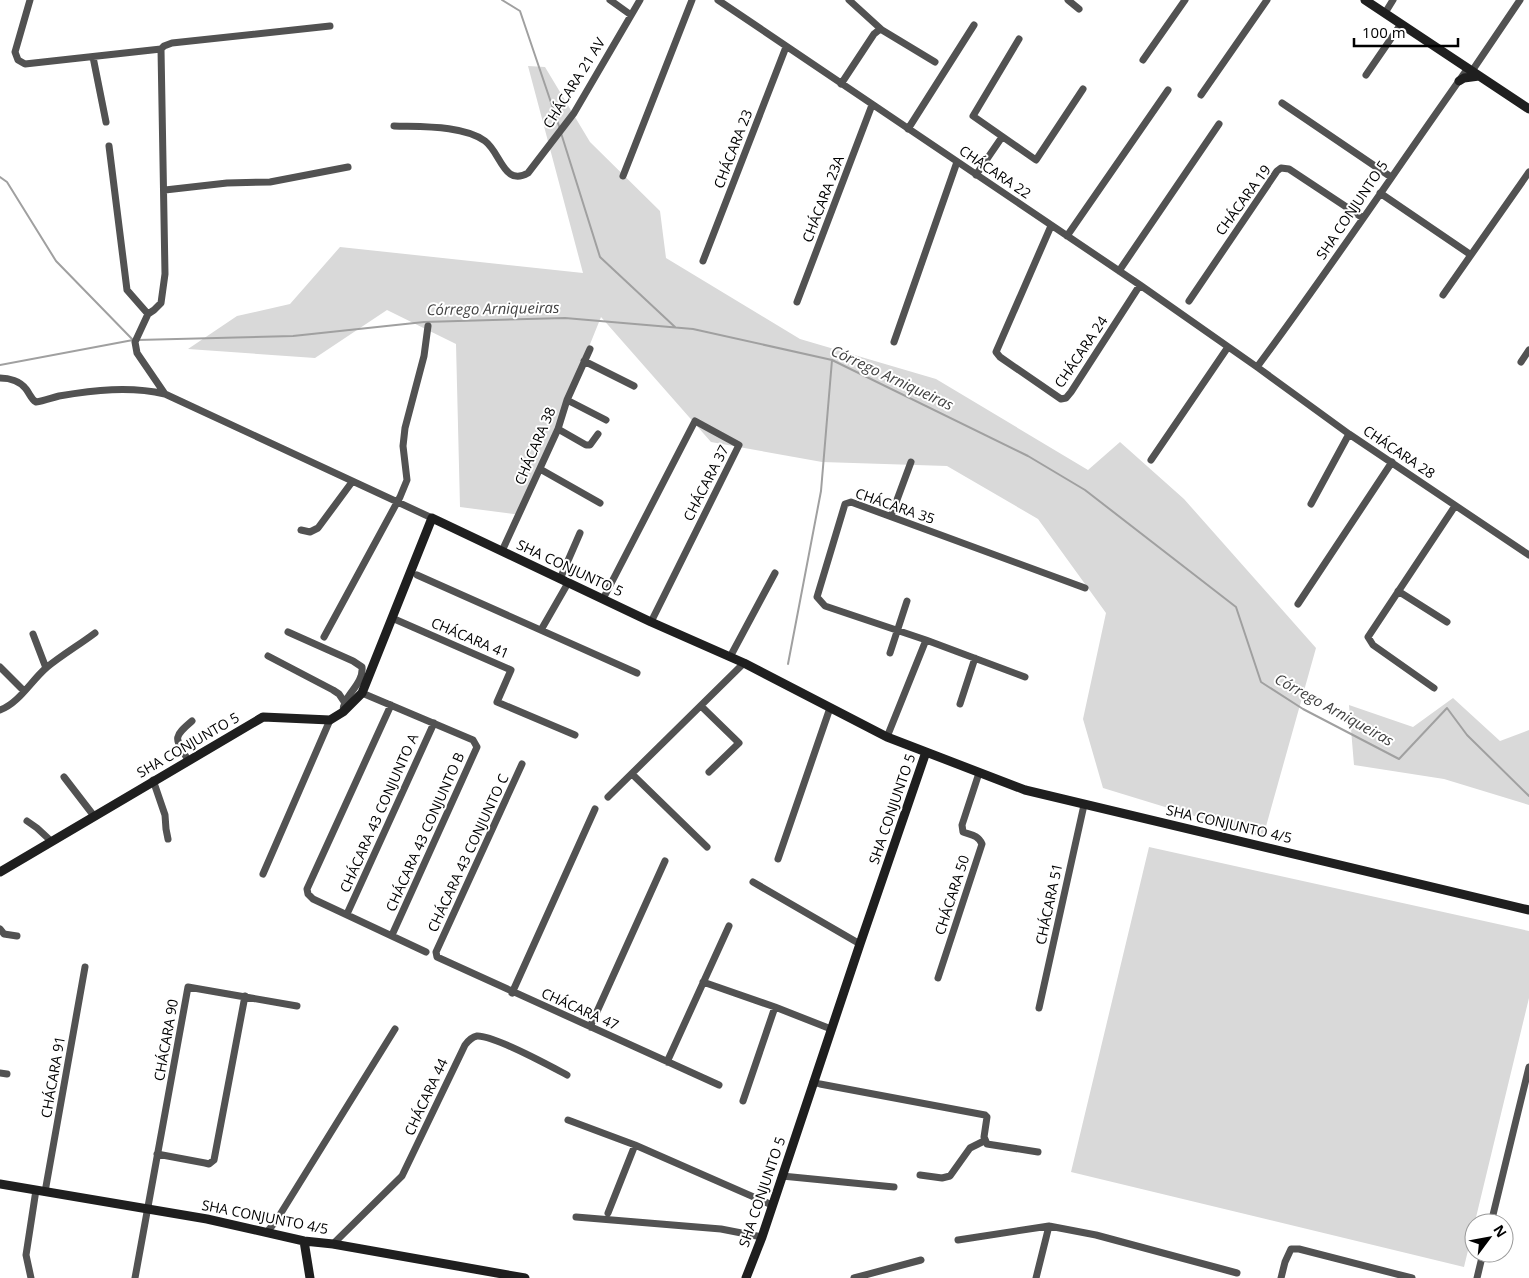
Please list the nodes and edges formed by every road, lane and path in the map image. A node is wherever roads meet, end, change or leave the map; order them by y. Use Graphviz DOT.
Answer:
graph roads {
  1 [pos="30,0"];
  2 [pos="610,0"];
  3 [pos="640,0"];
  4 [pos="692,0"];
  5 [pos="718,0"];
  6 [pos="1068,0"];
  7 [pos="1185,0"];
  8 [pos="1268,0"];
  9 [pos="1365,0"];
  10 [pos="1393,0"];
  11 [pos="1520,0"];
  12 [pos="854,2"];
  13 [pos="1079,9"];
  14 [pos="1385,13"];
  15 [pos="631,15"];
  16 [pos="1401,24"];
  17 [pos="974,25"];
  18 [pos="330,26"];
  19 [pos="882,30"];
  20 [pos="1020,39"];
  21 [pos="786,47"];
  22 [pos="161,49"];
  23 [pos="93,56"];
  24 [pos="1144,60"];
  25 [pos="935,62"];
  26 [pos="1473,72"];
  27 [pos="1366,75"];
  28 [pos="1459,81"];
  29 [pos="841,84"];
  30 [pos="1083,89"];
  31 [pos="1168,90"];
  32 [pos="1201,95"];
  33 [pos="1282,104"];
  34 [pos="872,105"];
  35 [pos="1529,109"];
  36 [pos="106,122"];
  37 [pos="1219,124"];
  38 [pos="394,126"];
  39 [pos="908,129"];
  40 [pos="1002,137"];
  41 [pos="110,146"];
  42 [pos="957,162"];
  43 [pos="348,167"];
  44 [pos="1529,172"];
  45 [pos="976,175"];
  46 [pos="623,176"];
  47 [pos="1391,177"];
  48 [pos="165,190"];
  49 [pos="1380,193"];
  50 [pos="1363,218"];
  51 [pos="1051,226"];
  52 [pos="1067,236"];
  53 [pos="1471,255"];
  54 [pos="703,261"];
  55 [pos="1119,271"];
  56 [pos="1140,285"];
  57 [pos="1443,295"];
  58 [pos="1189,301"];
  59 [pos="797,302"];
  60 [pos="148,314"];
  61 [pos="428,326"];
  62 [pos="894,342"];
  63 [pos="1228,346"];
  64 [pos="590,349"];
  65 [pos="1529,350"];
  66 [pos="584,361"];
  67 [pos="1521,362"];
  68 [pos="1257,367"];
  69 [pos="0,378"];
  70 [pos="634,386"];
  71 [pos="165,394"];
  72 [pos="567,400"];
  73 [pos="606,420"];
  74 [pos="558,429"];
  75 [pos="598,434"];
  76 [pos="1348,434"];
  77 [pos="1151,460"];
  78 [pos="911,462"];
  79 [pos="1392,462"];
  80 [pos="540,469"];
  81 [pos="352,482"];
  82 [pos="396,502"];
  83 [pos="600,503"];
  84 [pos="1311,504"];
  85 [pos="1456,506"];
  86 [pos="891,516"];
  87 [pos="432,518"];
  88 [pos="300,530"];
  89 [pos="580,533"];
  90 [pos="502,551"];
  91 [pos="1529,555"];
  92 [pos="774,573"];
  93 [pos="417,575"];
  94 [pos="564,581"];
  95 [pos="1085,588"];
  96 [pos="1398,591"];
  97 [pos="603,599"];
  98 [pos="907,601"];
  99 [pos="1298,604"];
  100 [pos="392,618"];
  101 [pos="651,622"];
  102 [pos="1447,622"];
  103 [pos="541,630"];
  104 [pos="897,630"];
  105 [pos="288,632"];
  106 [pos="95,633"];
  107 [pos="33,634"];
  108 [pos="324,637"];
  109 [pos="926,640"];
  110 [pos="890,653"];
  111 [pos="268,656"];
  112 [pos="730,657"];
  113 [pos="975,658"];
  114 [pos="744,664"];
  115 [pos="0,666"];
  116 [pos="46,668"];
  117 [pos="637,673"];
  118 [pos="1025,676"];
  119 [pos="1434,688"];
  120 [pos="24,691"];
  121 [pos="362,692"];
  122 [pos="960,704"];
  123 [pos="391,705"];
  124 [pos="702,706"];
  125 [pos="344,708"];
  126 [pos="830,708"];
  127 [pos="0,710"];
  128 [pos="330,720"];
  129 [pos="192,721"];
  130 [pos="434,723"];
  131 [pos="575,735"];
  132 [pos="887,737"];
  133 [pos="926,752"];
  134 [pos="188,760"];
  135 [pos="522,764"];
  136 [pos="709,772"];
  137 [pos="979,773"];
  138 [pos="632,774"];
  139 [pos="64,777"];
  140 [pos="153,780"];
  141 [pos="608,797"];
  142 [pos="1084,804"];
  143 [pos="595,809"];
  144 [pos="94,816"];
  145 [pos="28,821"];
  146 [pos="168,838"];
  147 [pos="51,841"];
  148 [pos="707,847"];
  149 [pos="778,859"];
  150 [pos="664,860"];
  151 [pos="0,872"];
  152 [pos="263,874"];
  153 [pos="752,882"];
  154 [pos="1529,910"];
  155 [pos="347,914"];
  156 [pos="729,926"];
  157 [pos="0,929"];
  158 [pos="392,935"];
  159 [pos="16,936"];
  160 [pos="860,944"];
  161 [pos="426,952"];
  162 [pos="436,952"];
  163 [pos="85,967"];
  164 [pos="938,978"];
  165 [pos="703,982"];
  166 [pos="512,993"];
  167 [pos="245,996"];
  168 [pos="297,1006"];
  169 [pos="775,1007"];
  170 [pos="1039,1008"];
  171 [pos="590,1027"];
  172 [pos="395,1029"];
  173 [pos="831,1029"];
  174 [pos="667,1062"];
  175 [pos="1529,1067"];
  176 [pos="567,1075"];
  177 [pos="813,1082"];
  178 [pos="719,1085"];
  179 [pos="743,1101"];
  180 [pos="568,1120"];
  181 [pos="984,1141"];
  182 [pos="635,1145"];
  183 [pos="1038,1152"];
  184 [pos="157,1154"];
  185 [pos="920,1175"];
  186 [pos="782,1176"];
  187 [pos="0,1184"];
  188 [pos="894,1187"];
  189 [pos="36,1190"];
  190 [pos="45,1192"];
  191 [pos="772,1206"];
  192 [pos="149,1210"];
  193 [pos="608,1213"];
  194 [pos="1493,1213"];
  195 [pos="576,1217"];
  196 [pos="1049,1226"];
  197 [pos="266,1232"];
  198 [pos="762,1237"];
  199 [pos="958,1240"];
  200 [pos="304,1241"];
  201 [pos="333,1244"];
  202 [pos="921,1260"];
  203 [pos="1481,1263"];
  204 [pos="1237,1274"];
  205 [pos="31,1278"];
  206 [pos="135,1278"];
  207 [pos="310,1278"];
  208 [pos="525,1278"];
  209 [pos="746,1278"];
  210 [pos="854,1278"];
  211 [pos="1036,1278"];
  212 [pos="1281,1278"];
  213 [pos="1412,1278"];
  214 [pos="1477,1278"];
  1 -- 23 [label="street"];
  2 -- 15 [label="street"];
  3 -- 15 [label="street, CHÁCARA 21 AV"];
  4 -- 46 [label="street"];
  5 -- 21 [label="street, CHÁCARA 22"];
  6 -- 13 [label="street"];
  7 -- 24 [label="street"];
  8 -- 32 [label="street"];
  9 -- 14 [label="street"];
  10 -- 14 [label="street"];
  11 -- 26 [label="street, SHA CONJUNTO 5"];
  12 -- 19 [label="street"];
  14 -- 16 [label="street"];
  15 -- 38 [label="street, CHÁCARA 21 AV"];
  16 -- 26 [label="street"];
  16 -- 27 [label="street"];
  17 -- 39 [label="street"];
  18 -- 22 [label="street"];
  19 -- 25 [label="street"];
  19 -- 29 [label="street"];
  20 -- 40 [label="street"];
  21 -- 29 [label="street, CHÁCARA 22"];
  21 -- 54 [label="street, CHÁCARA 23"];
  22 -- 23 [label="street"];
  22 -- 48 [label="street"];
  23 -- 36 [label="street"];
  26 -- 28 [label="street, SHA CONJUNTO 5"];
  26 -- 28 [label="street"];
  26 -- 35 [label="street"];
  28 -- 47 [label="street, SHA CONJUNTO 5"];
  29 -- 34 [label="street, CHÁCARA 22"];
  30 -- 40 [label="street"];
  31 -- 52 [label="street"];
  33 -- 47 [label="street"];
  34 -- 39 [label="street, CHÁCARA 22"];
  34 -- 59 [label="street, CHÁCARA 23A"];
  37 -- 55 [label="street"];
  39 -- 42 [label="street, CHÁCARA 22"];
  40 -- 45 [label="street"];
  41 -- 60 [label="street"];
  42 -- 45 [label="street, CHÁCARA 22"];
  42 -- 62 [label="street"];
  43 -- 48 [label="street"];
  44 -- 53 [label="street"];
  45 -- 51 [label="street, CHÁCARA 22"];
  47 -- 49 [label="street, SHA CONJUNTO 5"];
  48 -- 60 [label="street"];
  49 -- 50 [label="street, SHA CONJUNTO 5"];
  49 -- 53 [label="street"];
  50 -- 58 [label="street, CHÁCARA 19"];
  50 -- 68 [label="street, SHA CONJUNTO 5"];
  51 -- 52 [label="street, CHÁCARA 22"];
  51 -- 56 [label="street, CHÁCARA 24"];
  52 -- 55 [label="street, CHÁCARA 22"];
  53 -- 57 [label="street"];
  55 -- 56 [label="street, CHÁCARA 22"];
  56 -- 63 [label="street, CHÁCARA 22"];
  60 -- 71 [label="street"];
  61 -- 82 [label="street"];
  63 -- 68 [label="street, CHÁCARA 22"];
  63 -- 77 [label="street"];
  64 -- 66 [label="street, CHÁCARA 38"];
  65 -- 67 [label="street"];
  66 -- 70 [label="street"];
  66 -- 72 [label="street, CHÁCARA 38"];
  68 -- 76 [label="street, CHÁCARA 28"];
  69 -- 71 [label="street"];
  71 -- 81 [label="street, SHA CONJUNTO 5"];
  72 -- 73 [label="street"];
  72 -- 74 [label="street, CHÁCARA 38"];
  74 -- 75 [label="street"];
  74 -- 80 [label="street, CHÁCARA 38"];
  76 -- 79 [label="street, CHÁCARA 28"];
  76 -- 84 [label="street"];
  78 -- 86 [label="street"];
  79 -- 85 [label="street, CHÁCARA 28"];
  79 -- 99 [label="street"];
  80 -- 83 [label="street"];
  80 -- 90 [label="street, CHÁCARA 38"];
  81 -- 82 [label="street, SHA CONJUNTO 5"];
  81 -- 88 [label="street"];
  82 -- 87 [label="street, SHA CONJUNTO 5"];
  82 -- 108 [label="street"];
  85 -- 91 [label="street, CHÁCARA 28"];
  85 -- 96 [label="street"];
  86 -- 95 [label="street, CHÁCARA 35"];
  86 -- 104 [label="street, CHÁCARA 35"];
  87 -- 90 [label="street, SHA CONJUNTO 5"];
  87 -- 100 [label="street"];
  89 -- 94 [label="street"];
  90 -- 94 [label="street, SHA CONJUNTO 5"];
  92 -- 112 [label="street"];
  93 -- 103 [label="street"];
  94 -- 97 [label="street, SHA CONJUNTO 5"];
  94 -- 103 [label="street"];
  96 -- 102 [label="street"];
  96 -- 119 [label="street"];
  97 -- 101 [label="street, SHA CONJUNTO 5"];
  97 -- 101 [label="street, CHÁCARA 37"];
  98 -- 104 [label="street"];
  100 -- 121 [label="street"];
  100 -- 131 [label="street, CHÁCARA 41"];
  101 -- 112 [label="street, SHA CONJUNTO 5"];
  103 -- 117 [label="street"];
  104 -- 109 [label="street, CHÁCARA 35"];
  104 -- 110 [label="street"];
  105 -- 125 [label="street"];
  106 -- 116 [label="street"];
  107 -- 116 [label="street"];
  109 -- 113 [label="street, CHÁCARA 35"];
  109 -- 132 [label="street"];
  111 -- 125 [label="street"];
  112 -- 114 [label="street, SHA CONJUNTO 5"];
  113 -- 118 [label="street, CHÁCARA 35"];
  113 -- 122 [label="street"];
  114 -- 124 [label="street"];
  114 -- 126 [label="street, SHA CONJUNTO 5"];
  115 -- 120 [label="street"];
  116 -- 120 [label="street"];
  120 -- 127 [label="street"];
  121 -- 123 [label="street"];
  121 -- 125 [label="street"];
  123 -- 130 [label="street"];
  123 -- 155 [label="street"];
  124 -- 136 [label="street"];
  124 -- 138 [label="street"];
  125 -- 128 [label="street"];
  126 -- 132 [label="street, SHA CONJUNTO 5"];
  126 -- 149 [label="street"];
  128 -- 134 [label="street, SHA CONJUNTO 5"];
  128 -- 152 [label="street"];
  129 -- 134 [label="street"];
  130 -- 155 [label="street, CHÁCARA 43 CONJUNTO A"];
  130 -- 158 [label="street, CHÁCARA 43 CONJUNTO B"];
  132 -- 133 [label="street, SHA CONJUNTO 5"];
  133 -- 137 [label="street, SHA CONJUNTO 4/5"];
  133 -- 160 [label="street, SHA CONJUNTO 5"];
  134 -- 140 [label="street, SHA CONJUNTO 5"];
  135 -- 162 [label="street, CHÁCARA 43 CONJUNTO C"];
  137 -- 142 [label="street, SHA CONJUNTO 4/5"];
  137 -- 164 [label="street, CHÁCARA 50"];
  138 -- 141 [label="street"];
  138 -- 148 [label="street"];
  139 -- 144 [label="street"];
  140 -- 144 [label="street, SHA CONJUNTO 5"];
  140 -- 146 [label="street"];
  142 -- 154 [label="street, SHA CONJUNTO 4/5"];
  142 -- 170 [label="street, CHÁCARA 51"];
  143 -- 166 [label="street"];
  144 -- 147 [label="street, SHA CONJUNTO 5"];
  145 -- 147 [label="street"];
  147 -- 151 [label="street, SHA CONJUNTO 5"];
  150 -- 171 [label="street"];
  153 -- 160 [label="street"];
  155 -- 158 [label="street"];
  156 -- 165 [label="street"];
  157 -- 159 [label="street"];
  158 -- 161 [label="street"];
  160 -- 173 [label="street, SHA CONJUNTO 5"];
  162 -- 166 [label="street, CHÁCARA 47"];
  163 -- 190 [label="street, CHÁCARA 91"];
  165 -- 169 [label="street"];
  165 -- 174 [label="street"];
  166 -- 171 [label="street, CHÁCARA 47"];
  167 -- 168 [label="street, CHÁCARA 90"];
  167 -- 184 [label="street"];
  167 -- 184 [label="street, CHÁCARA 90"];
  169 -- 173 [label="street"];
  169 -- 179 [label="street"];
  171 -- 174 [label="street, CHÁCARA 47"];
  172 -- 197 [label="street"];
  173 -- 177 [label="street, SHA CONJUNTO 5"];
  174 -- 178 [label="street, CHÁCARA 47"];
  175 -- 194 [label="street"];
  176 -- 201 [label="street, CHÁCARA 44"];
  177 -- 181 [label="street"];
  177 -- 186 [label="street, SHA CONJUNTO 5"];
  180 -- 182 [label="street"];
  181 -- 183 [label="street"];
  181 -- 185 [label="street"];
  182 -- 191 [label="street"];
  182 -- 193 [label="street"];
  184 -- 192 [label="street, CHÁCARA 90"];
  186 -- 188 [label="street"];
  186 -- 191 [label="street, SHA CONJUNTO 5"];
  187 -- 189 [label="street, SHA CONJUNTO 4/5"];
  189 -- 190 [label="street, SHA CONJUNTO 4/5"];
  189 -- 205 [label="street"];
  190 -- 192 [label="street, SHA CONJUNTO 4/5"];
  191 -- 198 [label="street, SHA CONJUNTO 5"];
  192 -- 197 [label="street, SHA CONJUNTO 4/5"];
  192 -- 206 [label="street, CHÁCARA 90"];
  195 -- 198 [label="street"];
  196 -- 199 [label="street"];
  196 -- 204 [label="street"];
  196 -- 211 [label="street"];
  197 -- 200 [label="street, SHA CONJUNTO 4/5"];
  198 -- 209 [label="street, SHA CONJUNTO 5"];
  200 -- 201 [label="street, SHA CONJUNTO 4/5"];
  200 -- 207 [label="street"];
  201 -- 208 [label="street, SHA CONJUNTO 4/5"];
  202 -- 210 [label="street"];
  203 -- 214 [label="street"];
  212 -- 213 [label="street"];
}
